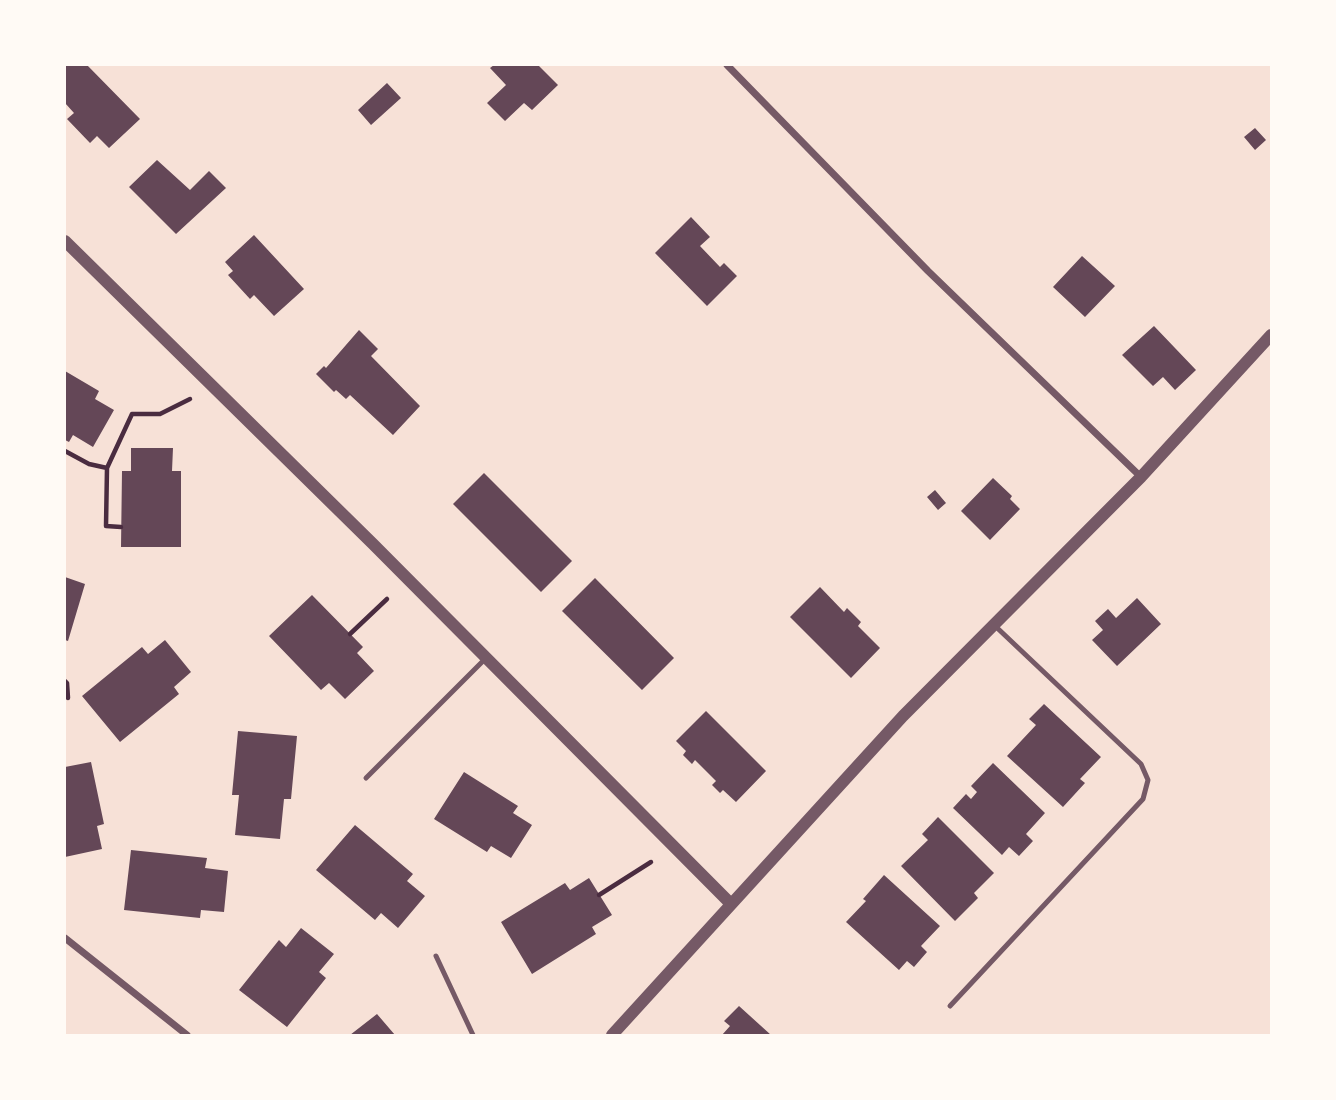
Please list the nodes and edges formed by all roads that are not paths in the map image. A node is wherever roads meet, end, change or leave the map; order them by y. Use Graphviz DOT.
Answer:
graph roads {
  1 [pos="727,65"];
  2 [pos="66,244"];
  3 [pos="1271,335"];
  4 [pos="1141,477"];
  5 [pos="993,624"];
  6 [pos="486,658"];
  7 [pos="366,778"];
  8 [pos="731,904"];
  9 [pos="65,938"];
  10 [pos="436,956"];
  11 [pos="950,1006"];
  12 [pos="187,1035"];
  13 [pos="473,1035"];
  14 [pos="612,1035"];
  1 -- 4 [label="street"];
  2 -- 6 [label="street"];
  3 -- 4 [label="street"];
  4 -- 5 [label="street"];
  5 -- 8 [label="street"];
  5 -- 11 [label="lane"];
  6 -- 7 [label="lane"];
  6 -- 8 [label="street"];
  8 -- 14 [label="street"];
  9 -- 12 [label="street"];
  10 -- 13 [label="lane"];
}
